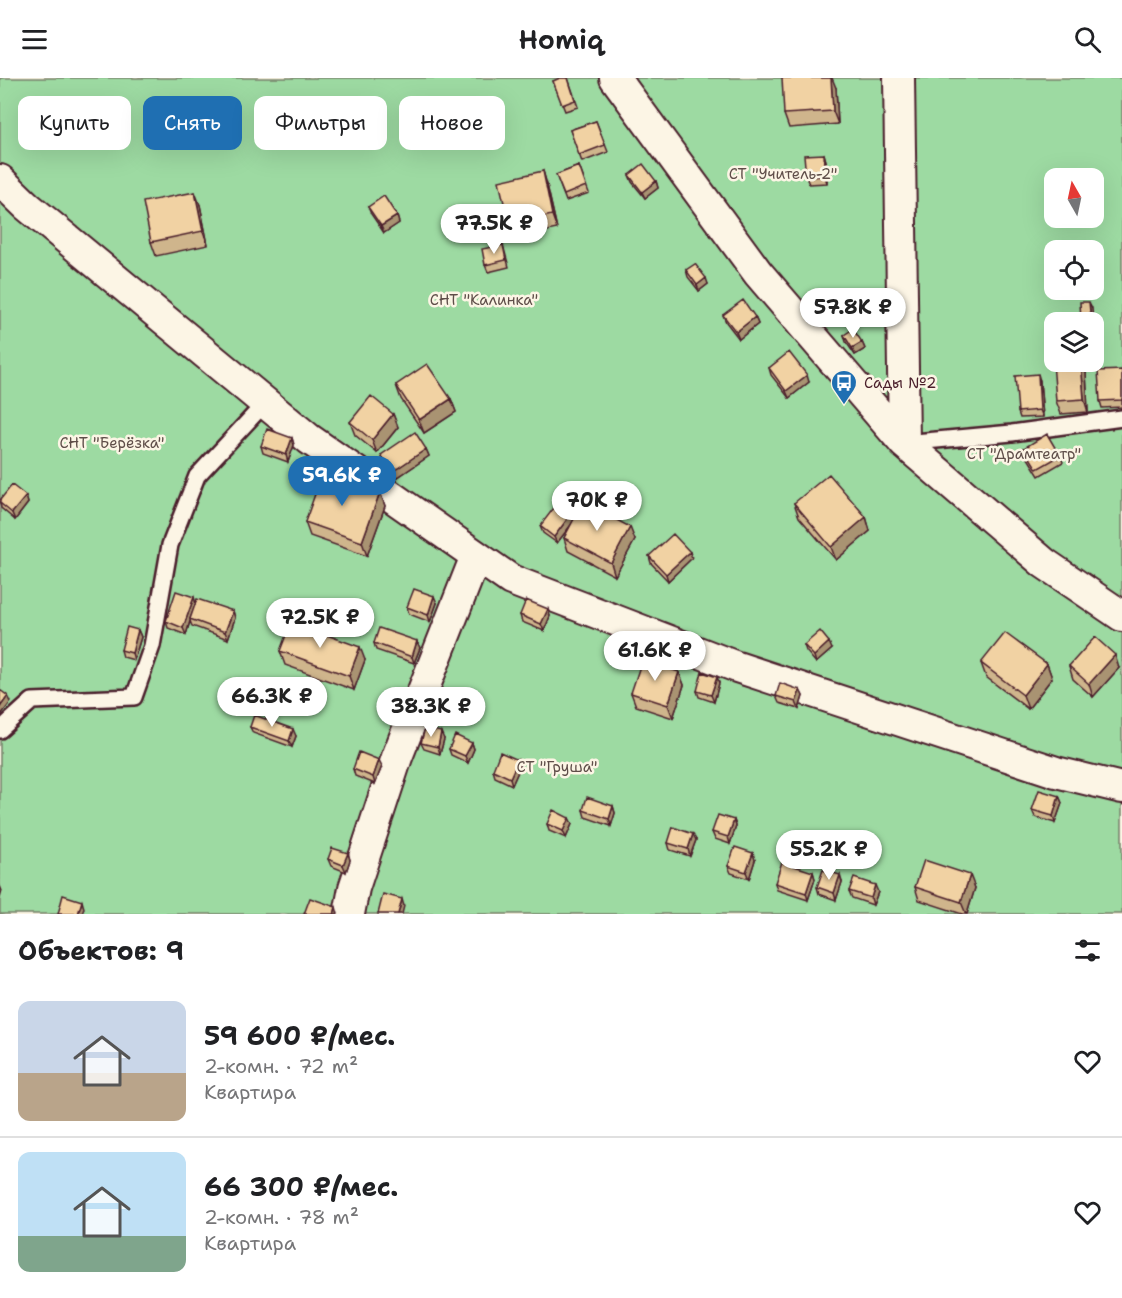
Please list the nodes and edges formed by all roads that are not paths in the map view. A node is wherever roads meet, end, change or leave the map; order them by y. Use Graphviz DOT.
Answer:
graph roads {
  1 [pos="615,78"];
  2 [pos="899,78"];
  3 [pos="0,180"];
  4 [pos="265,403"];
  5 [pos="1122,418"];
  6 [pos="904,443"];
  7 [pos="476,556"];
  8 [pos="1122,616"];
  9 [pos="0,730"];
  10 [pos="1122,788"];
  11 [pos="349,914"];
  1 -- 6 [label="street"];
  2 -- 6 [label="street"];
  3 -- 4 [label="street"];
  4 -- 7 [label="street"];
  4 -- 9 [label="lane"];
  5 -- 6 [label="lane"];
  6 -- 8 [label="street"];
  7 -- 10 [label="street"];
  7 -- 11 [label="street"];
}
